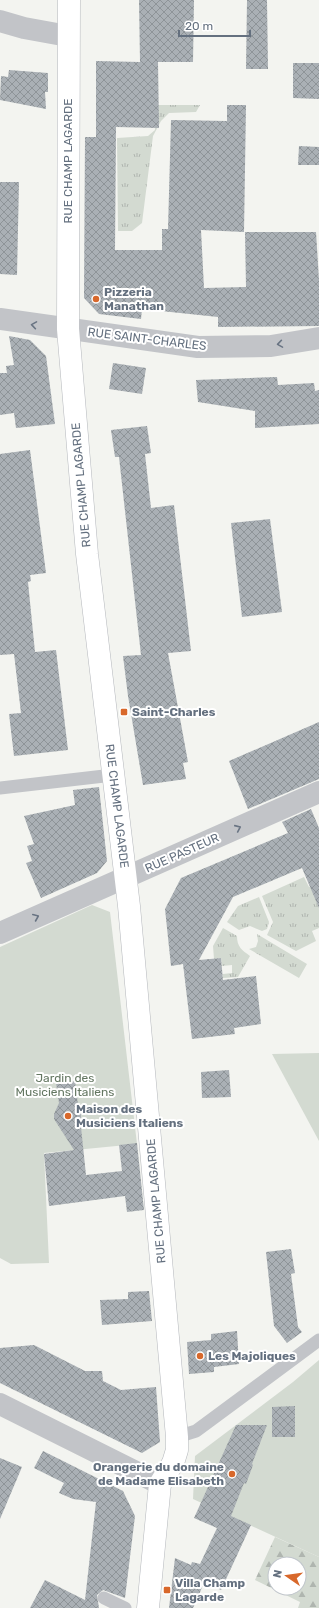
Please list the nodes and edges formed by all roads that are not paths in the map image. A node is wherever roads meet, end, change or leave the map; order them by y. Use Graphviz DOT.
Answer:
graph roads {
  1 [pos="69,0"];
  2 [pos="0,21"];
  3 [pos="68,36"];
  4 [pos="0,320"];
  5 [pos="68,329"];
  6 [pos="319,338"];
  7 [pos="113,775"];
  8 [pos="0,788"];
  9 [pos="319,792"];
  10 [pos="126,878"];
  11 [pos="0,933"];
  12 [pos="319,1340"];
  13 [pos="0,1404"];
  14 [pos="186,1434"];
  15 [pos="160,1484"];
  16 [pos="104,1598"];
  17 [pos="125,1608"];
  18 [pos="148,1608"];
  1 -- 3 [label="main road, RUE CHAMP LAGARDE"];
  2 -- 3 [label="street"];
  3 -- 5 [label="main road, RUE CHAMP LAGARDE"];
  5 -- 4 [label="street, RUE SAINT-CHARLES, one-way"];
  6 -- 5 [label="street, RUE SAINT-CHARLES, one-way"];
  5 -- 7 [label="main road, RUE CHAMP LAGARDE"];
  7 -- 8 [label="lane"];
  7 -- 10 [label="main road, RUE CHAMP LAGARDE"];
  10 -- 9 [label="street, RUE PASTEUR, one-way"];
  11 -- 10 [label="street, RUE PASTEUR, one-way"];
  10 -- 14 [label="main road, RUE CHAMP LAGARDE"];
  12 -- 14 [label="lane"];
  13 -- 15 [label="street"];
  14 -- 15 [label="main road, RUE CHAMP LAGARDE"];
  15 -- 18 [label="main road, RUE CHAMP LAGARDE"];
  16 -- 17 [label="lane"];
}
